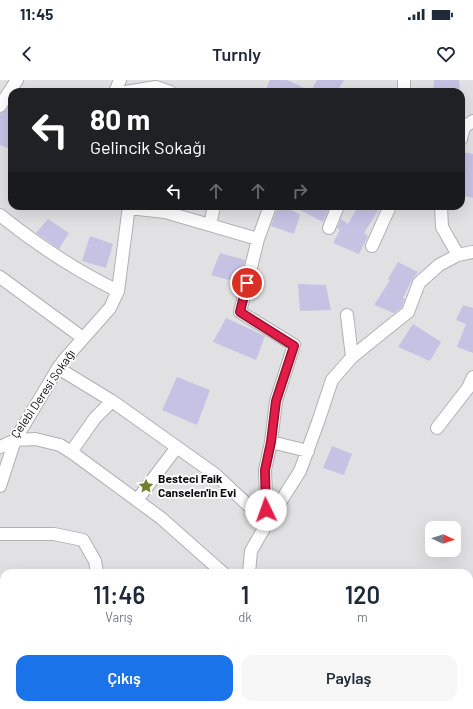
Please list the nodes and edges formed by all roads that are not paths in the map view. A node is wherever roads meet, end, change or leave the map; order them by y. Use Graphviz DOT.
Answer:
graph roads {
  1 [pos="8,94"];
  2 [pos="0,106"];
  3 [pos="129,210"];
  4 [pos="151,210"];
  5 [pos="213,210"];
  6 [pos="269,210"];
  7 [pos="337,210"];
  8 [pos="388,210"];
  9 [pos="441,210"];
  10 [pos="0,215"];
  11 [pos="210,225"];
  12 [pos="330,228"];
  13 [pos="258,239"];
  14 [pos="372,246"];
  15 [pos="473,252"];
  16 [pos="458,255"];
  17 [pos="0,278"];
  18 [pos="118,291"];
  19 [pos="347,315"];
  20 [pos="83,338"];
  21 [pos="352,357"];
  22 [pos="58,368"];
  23 [pos="473,377"];
  24 [pos="112,401"];
  25 [pos="437,428"];
  26 [pos="15,440"];
  27 [pos="271,442"];
  28 [pos="0,447"];
  29 [pos="177,447"];
  30 [pos="308,450"];
  31 [pos="71,452"];
  32 [pos="0,486"];
  33 [pos="138,500"];
  34 [pos="267,523"];
  35 [pos="0,534"];
  36 [pos="96,569"];
  37 [pos="218,569"];
  38 [pos="249,569"];
  1 -- 2 [label="street"];
  3 -- 18 [label="street, Çelebi Deresi Sokağı"];
  4 -- 11 [label="street"];
  5 -- 11 [label="street"];
  6 -- 13 [label="street"];
  7 -- 12 [label="street"];
  8 -- 14 [label="street"];
  9 -- 16 [label="street"];
  10 -- 18 [label="street"];
  11 -- 13 [label="street"];
  13 -- 27 [label="street"];
  15 -- 16 [label="street"];
  16 -- 21 [label="street"];
  17 -- 20 [label="street"];
  18 -- 20 [label="street, Çelebi Deresi Sokağı"];
  19 -- 21 [label="street"];
  20 -- 22 [label="street, Çelebi Deresi Sokağı"];
  21 -- 30 [label="street"];
  22 -- 24 [label="street"];
  22 -- 26 [label="street, Çelebi Deresi Sokağı"];
  23 -- 25 [label="street"];
  24 -- 29 [label="street"];
  24 -- 31 [label="street"];
  26 -- 28 [label="street, Çelebi Deresi Sokağı"];
  26 -- 31 [label="street"];
  26 -- 32 [label="street"];
  27 -- 30 [label="street"];
  27 -- 34 [label="street"];
  29 -- 33 [label="street"];
  29 -- 34 [label="street"];
  30 -- 34 [label="street"];
  31 -- 33 [label="street"];
  33 -- 37 [label="street"];
  34 -- 38 [label="street"];
  35 -- 36 [label="street"];
}
